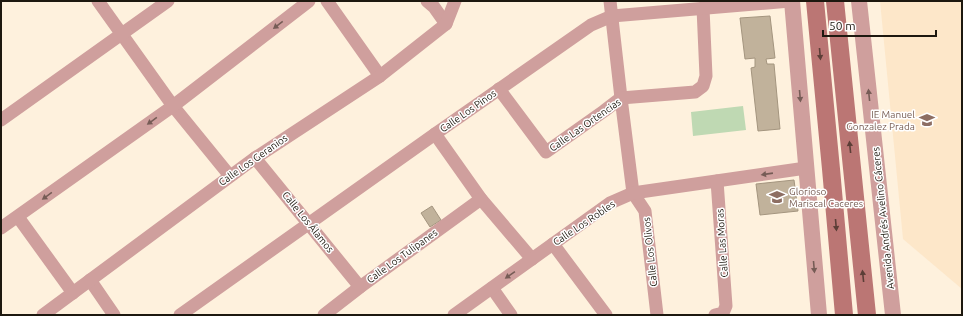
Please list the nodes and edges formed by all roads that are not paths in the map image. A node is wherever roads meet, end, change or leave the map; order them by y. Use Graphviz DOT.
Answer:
graph roads {
  1 [pos="98,1"];
  2 [pos="168,1"];
  3 [pos="309,1"];
  4 [pos="327,1"];
  5 [pos="427,1"];
  6 [pos="455,1"];
  7 [pos="610,1"];
  8 [pos="791,1"];
  9 [pos="815,1"];
  10 [pos="835,1"];
  11 [pos="859,1"];
  12 [pos="703,8"];
  13 [pos="612,16"];
  14 [pos="446,24"];
  15 [pos="122,34"];
  16 [pos="380,76"];
  17 [pos="499,89"];
  18 [pos="621,98"];
  19 [pos="173,106"];
  20 [pos="1,120"];
  21 [pos="435,134"];
  22 [pos="255,158"];
  23 [pos="806,168"];
  24 [pos="230,176"];
  25 [pos="718,181"];
  26 [pos="633,193"];
  27 [pos="481,199"];
  28 [pos="18,217"];
  29 [pos="309,223"];
  30 [pos="1,228"];
  31 [pos="553,244"];
  32 [pos="532,259"];
  33 [pos="90,280"];
  34 [pos="360,287"];
  35 [pos="492,288"];
  36 [pos="73,293"];
  37 [pos="43,315"];
  38 [pos="114,315"];
  39 [pos="180,315"];
  40 [pos="324,315"];
  41 [pos="454,315"];
  42 [pos="511,315"];
  43 [pos="606,315"];
  44 [pos="657,315"];
  45 [pos="715,315"];
  46 [pos="819,315"];
  47 [pos="844,315"];
  48 [pos="867,315"];
  49 [pos="894,315"];
  1 -- 15 [label="street"];
  2 -- 15 [label="street"];
  3 -- 19 [label="street, one-way"];
  4 -- 16 [label="street"];
  5 -- 14 [label="street"];
  6 -- 14 [label="street"];
  7 -- 13 [label="street"];
  8 -- 12 [label="street, Calle Los Pinos"];
  8 -- 23 [label="street, one-way"];
  9 -- 47 [label="main road, one-way"];
  48 -- 10 [label="main road, one-way"];
  49 -- 11 [label="street, Avenida Andrés Avelino Cáceres, one-way"];
  12 -- 13 [label="street, Calle Los Pinos"];
  12 -- 18 [label="street, Calle Las Ortencias"];
  13 -- 17 [label="street, Calle Los Pinos"];
  13 -- 18 [label="street"];
  14 -- 16 [label="street, Calle Los Geranios"];
  15 -- 19 [label="street"];
  15 -- 20 [label="street"];
  16 -- 22 [label="street, Calle Los Geranios"];
  17 -- 18 [label="street, Calle Las Ortencias"];
  17 -- 21 [label="street, Calle Los Pinos"];
  18 -- 26 [label="street"];
  19 -- 24 [label="street"];
  19 -- 28 [label="street, one-way"];
  21 -- 27 [label="street"];
  21 -- 29 [label="street, Calle Los Pinos"];
  22 -- 24 [label="street, Calle Los Geranios"];
  22 -- 29 [label="street, Calle Los Álamos"];
  23 -- 25 [label="street, Calle Los Robles, one-way"];
  23 -- 46 [label="street, one-way"];
  24 -- 33 [label="street, Calle Los Geranios"];
  25 -- 26 [label="street, Calle Los Robles"];
  25 -- 45 [label="street, Calle Las Moras"];
  26 -- 31 [label="street, Calle Los Robles"];
  26 -- 44 [label="street, Calle Los Olivos"];
  27 -- 32 [label="street"];
  27 -- 34 [label="street, Calle Los Tulipanes"];
  28 -- 30 [label="street"];
  28 -- 36 [label="street"];
  29 -- 34 [label="street, Calle Los Álamos"];
  29 -- 39 [label="street, Calle Los Pinos"];
  31 -- 32 [label="street, Calle Los Robles"];
  31 -- 43 [label="street"];
  32 -- 35 [label="street, Calle Los Robles, one-way"];
  33 -- 36 [label="street, Calle Los Geranios"];
  33 -- 38 [label="street"];
  34 -- 40 [label="street, Calle Los Tulipanes"];
  35 -- 41 [label="street, Calle Los Robles"];
  35 -- 42 [label="street"];
  36 -- 37 [label="street, Calle Los Geranios"];
}
